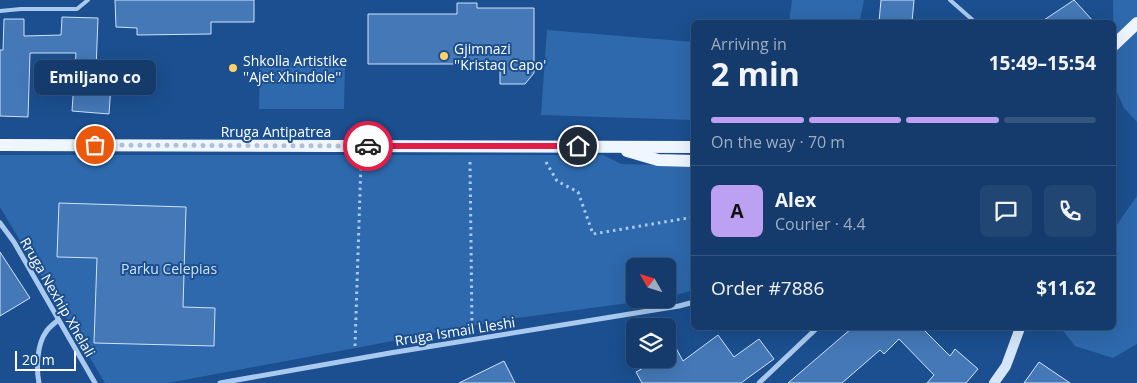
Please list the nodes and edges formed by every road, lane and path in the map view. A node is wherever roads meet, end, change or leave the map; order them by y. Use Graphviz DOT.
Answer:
graph roads {
  1 [pos="88,0"];
  2 [pos="950,0"];
  3 [pos="0,11"];
  4 [pos="973,20"];
  5 [pos="1137,23"];
  6 [pos="1116,43"];
  7 [pos="0,145"];
  8 [pos="362,146"];
  9 [pos="470,146"];
  10 [pos="537,146"];
  11 [pos="613,147"];
  12 [pos="691,147"];
  13 [pos="691,161"];
  14 [pos="691,218"];
  15 [pos="0,222"];
  16 [pos="691,303"];
  17 [pos="58,320"];
  18 [pos="815,330"];
  19 [pos="1019,330"];
  20 [pos="472,340"];
  21 [pos="355,359"];
  22 [pos="39,383"];
  23 [pos="95,383"];
  24 [pos="220,383"];
  25 [pos="759,383"];
  26 [pos="994,383"];
  1 -- 3 [label="lane"];
  2 -- 4 [label="lane"];
  5 -- 6 [label="main road"];
  7 -- 8 [label="main road, Rruga Antipatrea"];
  8 -- 9 [label="main road, Rruga Antipatrea"];
  8 -- 21 [label="path"];
  9 -- 10 [label="main road, Rruga Antipatrea"];
  9 -- 20 [label="path"];
  10 -- 11 [label="main road, Rruga Antipatrea"];
  10 -- 14 [label="path"];
  11 -- 12 [label="main road, Rruga Antipatrea"];
  11 -- 13 [label="main road, Rruga Antipatrea"];
  15 -- 17 [label="street, Rruga Nexhip Xhelali"];
  16 -- 20 [label="street, Rruga Ismail Lleshi"];
  17 -- 22 [label="street"];
  17 -- 23 [label="street, Rruga Nexhip Xhelali"];
  18 -- 25 [label="street"];
  19 -- 26 [label="main road"];
  20 -- 21 [label="street, Rruga Ismail Lleshi"];
  21 -- 24 [label="street, Rruga Ismail Lleshi"];
}
